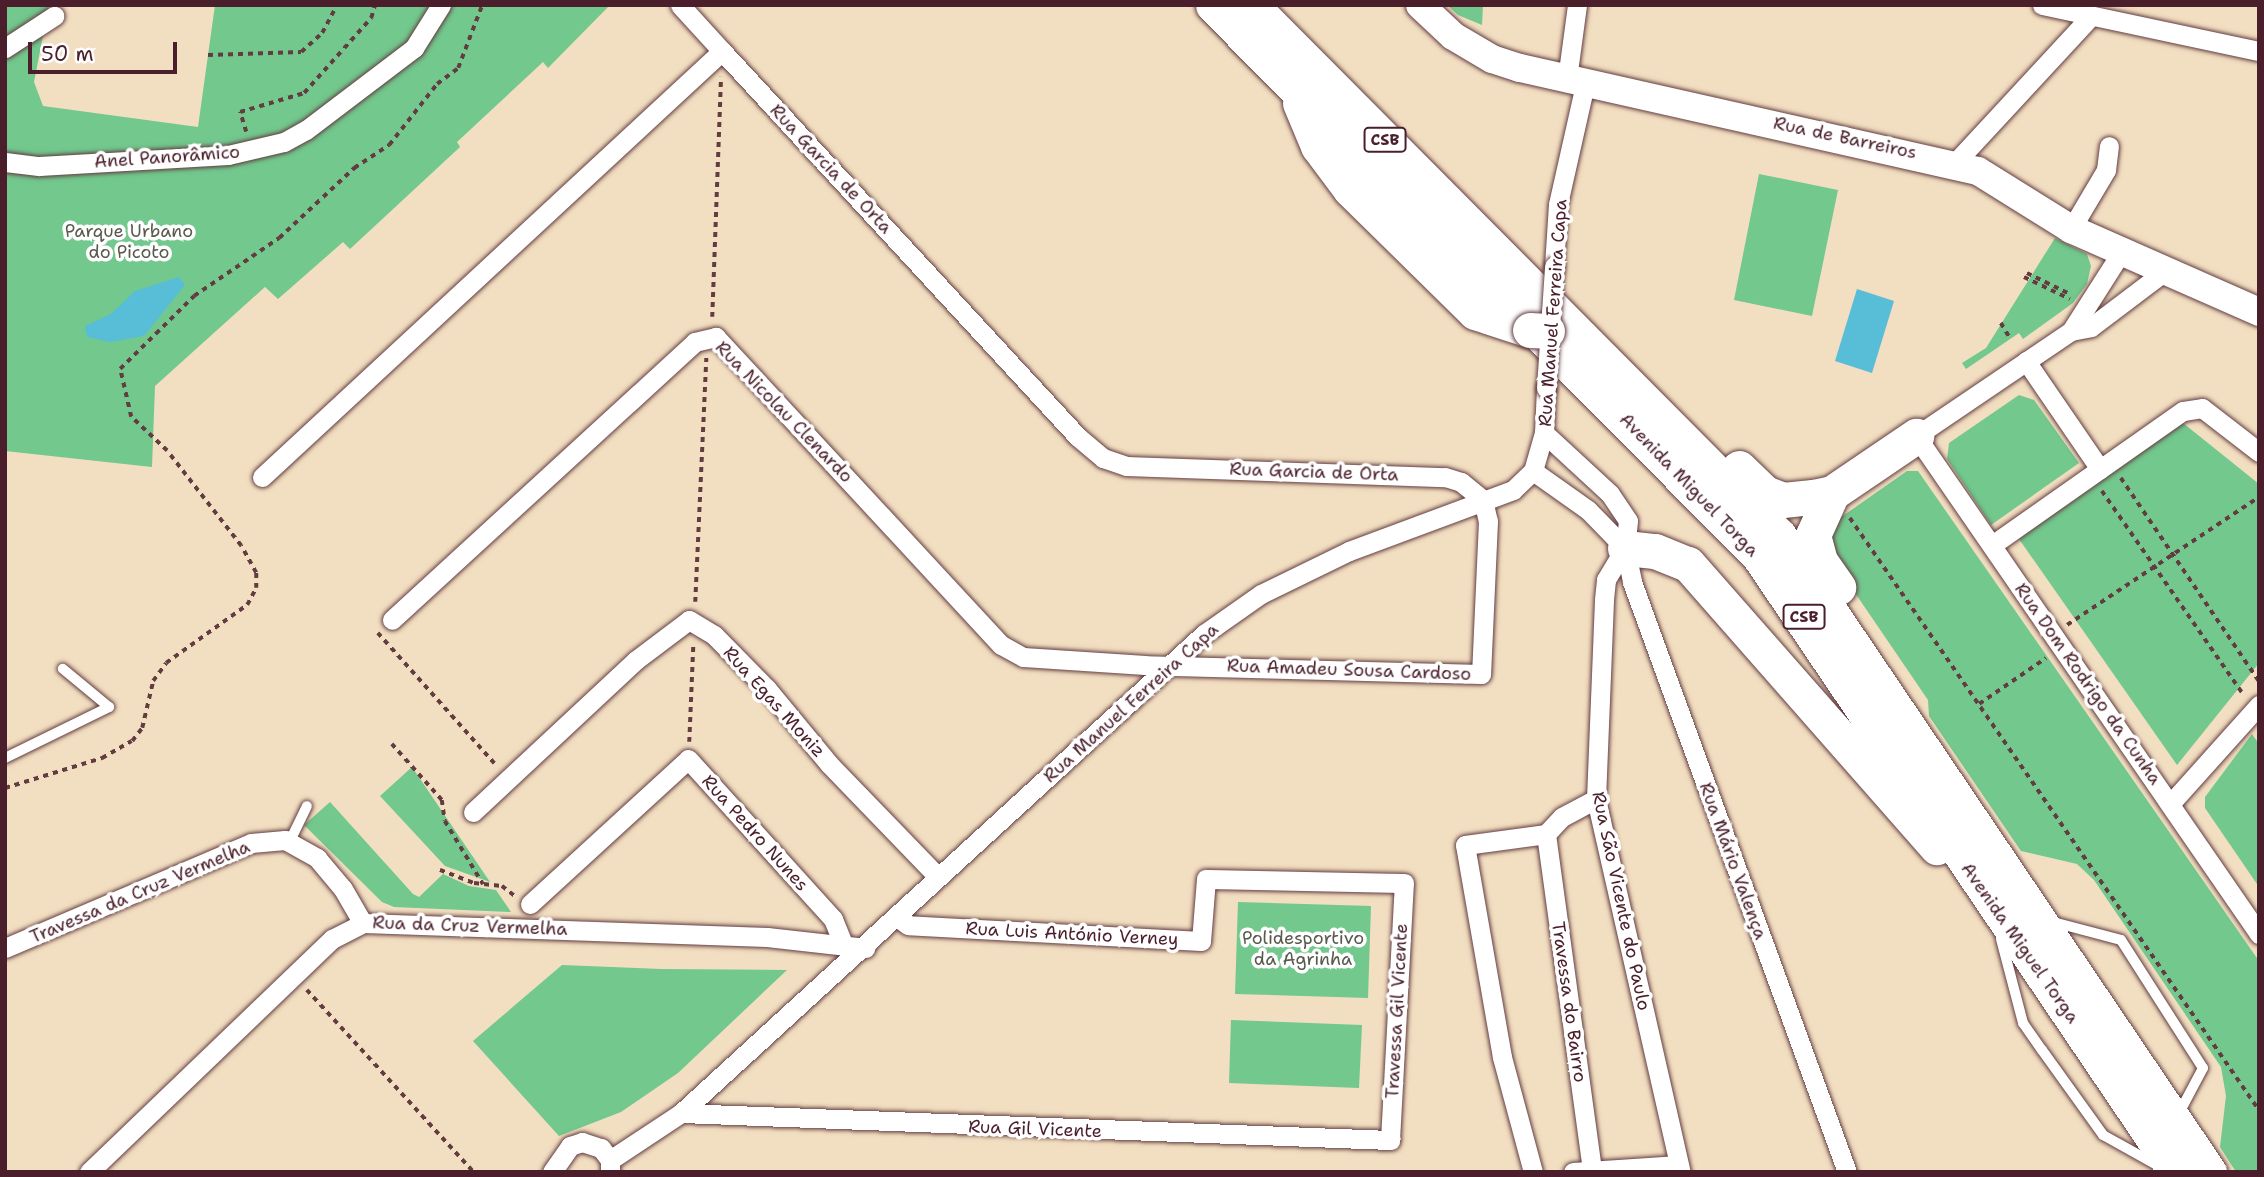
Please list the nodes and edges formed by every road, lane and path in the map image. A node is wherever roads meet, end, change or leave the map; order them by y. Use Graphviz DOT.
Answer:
graph roads {
  1 [pos="337,5"];
  2 [pos="375,5"];
  3 [pos="441,5"];
  4 [pos="482,5"];
  5 [pos="680,5"];
  6 [pos="1213,5"];
  7 [pos="1251,5"];
  8 [pos="1420,5"];
  9 [pos="1577,5"];
  10 [pos="2042,5"];
  11 [pos="54,16"];
  12 [pos="2091,16"];
  13 [pos="5,48"];
  14 [pos="722,51"];
  15 [pos="2259,51"];
  16 [pos="208,55"];
  17 [pos="1576,82"];
  18 [pos="1294,86"];
  19 [pos="2109,146"];
  20 [pos="251,151"];
  21 [pos="5,162"];
  22 [pos="1954,164"];
  23 [pos="2071,229"];
  24 [pos="2122,251"];
  25 [pos="2165,271"];
  26 [pos="2026,275"];
  27 [pos="2076,299"];
  28 [pos="2259,312"];
  29 [pos="2001,323"];
  30 [pos="1542,331"];
  31 [pos="2071,331"];
  32 [pos="711,338"];
  33 [pos="2010,338"];
  34 [pos="2026,361"];
  35 [pos="1652,406"];
  36 [pos="1544,433"];
  37 [pos="1916,436"];
  38 [pos="2259,452"];
  39 [pos="2100,469"];
  40 [pos="1533,471"];
  41 [pos="262,477"];
  42 [pos="2259,497"];
  43 [pos="1483,500"];
  44 [pos="1838,502"];
  45 [pos="1992,545"];
  46 [pos="1625,548"];
  47 [pos="2173,554"];
  48 [pos="2155,566"];
  49 [pos="392,620"];
  50 [pos="694,622"];
  51 [pos="2058,640"];
  52 [pos="1169,665"];
  53 [pos="63,669"];
  54 [pos="2259,681"];
  55 [pos="1979,704"];
  56 [pos="2256,708"];
  57 [pos="1900,712"];
  58 [pos="393,744"];
  59 [pos="5,758"];
  60 [pos="688,759"];
  61 [pos="509,779"];
  62 [pos="5,789"];
  63 [pos="1596,799"];
  64 [pos="2171,803"];
  65 [pos="307,806"];
  66 [pos="473,812"];
  67 [pos="1546,834"];
  68 [pos="289,842"];
  69 [pos="440,870"];
  70 [pos="938,877"];
  71 [pos="1404,883"];
  72 [pos="483,884"];
  73 [pos="1990,902"];
  74 [pos="526,903"];
  75 [pos="897,917"];
  76 [pos="2040,918"];
  77 [pos="363,923"];
  78 [pos="2259,934"];
  79 [pos="844,946"];
  80 [pos="5,948"];
  81 [pos="864,948"];
  82 [pos="294,976"];
  83 [pos="2259,1110"];
  84 [pos="681,1113"];
  85 [pos="2175,1121"];
  86 [pos="1390,1140"];
  87 [pos="610,1166"];
  88 [pos="1680,1168"];
  89 [pos="557,1169"];
  90 [pos="1583,1171"];
  91 [pos="89,1172"];
  92 [pos="474,1172"];
  93 [pos="1533,1172"];
  94 [pos="1847,1172"];
  95 [pos="2169,1172"];
  96 [pos="2176,1172"];
  97 [pos="2209,1172"];
  1 -- 16 [label="path"];
  2 -- 20 [label="path"];
  3 -- 20 [label="street, Anel Panorâmico"];
  4 -- 62 [label="path"];
  5 -- 14 [label="street, Rua Garcia de Orta"];
  6 -- 18 [label="highway, Avenida Miguel Torga / CSB"];
  7 -- 35 [label="highway, Avenida Miguel Torga / CSB"];
  8 -- 17 [label="street, Rua de Barreiros"];
  9 -- 17 [label="street, Rua Manuel Ferreira Capa"];
  10 -- 12 [label="street"];
  11 -- 13 [label="street"];
  12 -- 15 [label="street"];
  12 -- 22 [label="street"];
  14 -- 32 [label="path"];
  14 -- 41 [label="street"];
  14 -- 43 [label="street, Rua Garcia de Orta"];
  17 -- 22 [label="street, Rua de Barreiros"];
  17 -- 30 [label="street, Rua Manuel Ferreira Capa, bridge"];
  18 -- 30 [label="highway"];
  18 -- 73 [label="highway, Avenida Miguel Torga / CSB"];
  19 -- 23 [label="street"];
  20 -- 21 [label="street, Anel Panorâmico"];
  22 -- 23 [label="street, Rua de Barreiros"];
  23 -- 24 [label="street, Rua de Barreiros"];
  24 -- 25 [label="street, Rua de Barreiros"];
  24 -- 31 [label="street"];
  25 -- 28 [label="street, Rua de Barreiros"];
  25 -- 31 [label="street"];
  26 -- 27 [label="path"];
  29 -- 33 [label="path"];
  30 -- 36 [label="street, Rua Manuel Ferreira Capa, bridge"];
  31 -- 34 [label="street"];
  32 -- 49 [label="street, Rua Nicolau Clenardo"];
  32 -- 50 [label="path"];
  32 -- 52 [label="street, Rua Nicolau Clenardo"];
  34 -- 37 [label="street"];
  34 -- 39 [label="street"];
  35 -- 44 [label="highway"];
  35 -- 57 [label="highway, Avenida Miguel Torga / CSB"];
  36 -- 40 [label="street, Rua Manuel Ferreira Capa"];
  36 -- 46 [label="street, Rua Mário Valença"];
  37 -- 44 [label="highway"];
  37 -- 45 [label="street, Rua Dom Rodrigo da Cunha"];
  38 -- 39 [label="street"];
  39 -- 45 [label="street"];
  39 -- 47 [label="path"];
  39 -- 48 [label="path"];
  40 -- 43 [label="street, Rua Manuel Ferreira Capa"];
  40 -- 46 [label="street"];
  42 -- 47 [label="path"];
  43 -- 52 [label="street, Rua Manuel Ferreira Capa"];
  43 -- 52 [label="street, Rua Amadeu Sousa Cardoso"];
  44 -- 55 [label="path"];
  44 -- 57 [label="highway"];
  45 -- 51 [label="street, Rua Dom Rodrigo da Cunha"];
  46 -- 63 [label="street, Rua São Vicente do Paulo"];
  46 -- 73 [label="highway"];
  46 -- 94 [label="street, Rua Mário Valença"];
  47 -- 48 [label="path"];
  47 -- 54 [label="path"];
  48 -- 51 [label="path"];
  48 -- 56 [label="path"];
  49 -- 61 [label="path"];
  50 -- 60 [label="path"];
  50 -- 61 [label="street"];
  50 -- 70 [label="street, Rua Egas Moniz"];
  51 -- 55 [label="path"];
  51 -- 64 [label="street, Rua Dom Rodrigo da Cunha"];
  52 -- 70 [label="street, Rua Manuel Ferreira Capa"];
  53 -- 59 [label="lane"];
  55 -- 83 [label="path"];
  56 -- 64 [label="street"];
  57 -- 76 [label="highway, Avenida Miguel Torga / CSB"];
  58 -- 72 [label="path"];
  60 -- 74 [label="street, Rua Pedro Nunes"];
  60 -- 79 [label="street, Rua Pedro Nunes"];
  61 -- 66 [label="street"];
  63 -- 67 [label="street"];
  63 -- 88 [label="street, Rua São Vicente do Paulo"];
  64 -- 78 [label="street, Rua Dom Rodrigo da Cunha"];
  65 -- 68 [label="lane"];
  67 -- 90 [label="street, Travessa do Bairro"];
  67 -- 93 [label="street"];
  68 -- 77 [label="street"];
  68 -- 80 [label="street, Travessa da Cruz Vermelha"];
  69 -- 72 [label="path"];
  70 -- 75 [label="street, Rua Manuel Ferreira Capa"];
  71 -- 75 [label="street, Rua Luis António Verney"];
  71 -- 86 [label="street, Travessa Gil Vicente"];
  72 -- 74 [label="path"];
  73 -- 95 [label="lane"];
  73 -- 96 [label="highway, Avenida Miguel Torga / CSB"];
  75 -- 81 [label="street, Rua Manuel Ferreira Capa"];
  76 -- 85 [label="highway, Avenida Miguel Torga / CSB"];
  76 -- 85 [label="lane"];
  77 -- 79 [label="street, Rua da Cruz Vermelha"];
  77 -- 82 [label="street, Rua da Cruz Vermelha"];
  79 -- 81 [label="street, Rua da Cruz Vermelha"];
  81 -- 84 [label="street, Rua Manuel Ferreira Capa"];
  82 -- 91 [label="street, Rua da Cruz Vermelha"];
  82 -- 92 [label="path"];
  84 -- 86 [label="street, Rua Gil Vicente"];
  84 -- 87 [label="street, Rua Manuel Ferreira Capa"];
  85 -- 97 [label="highway, Avenida Miguel Torga / CSB"];
  87 -- 89 [label="street"];
  88 -- 90 [label="street"];
}
